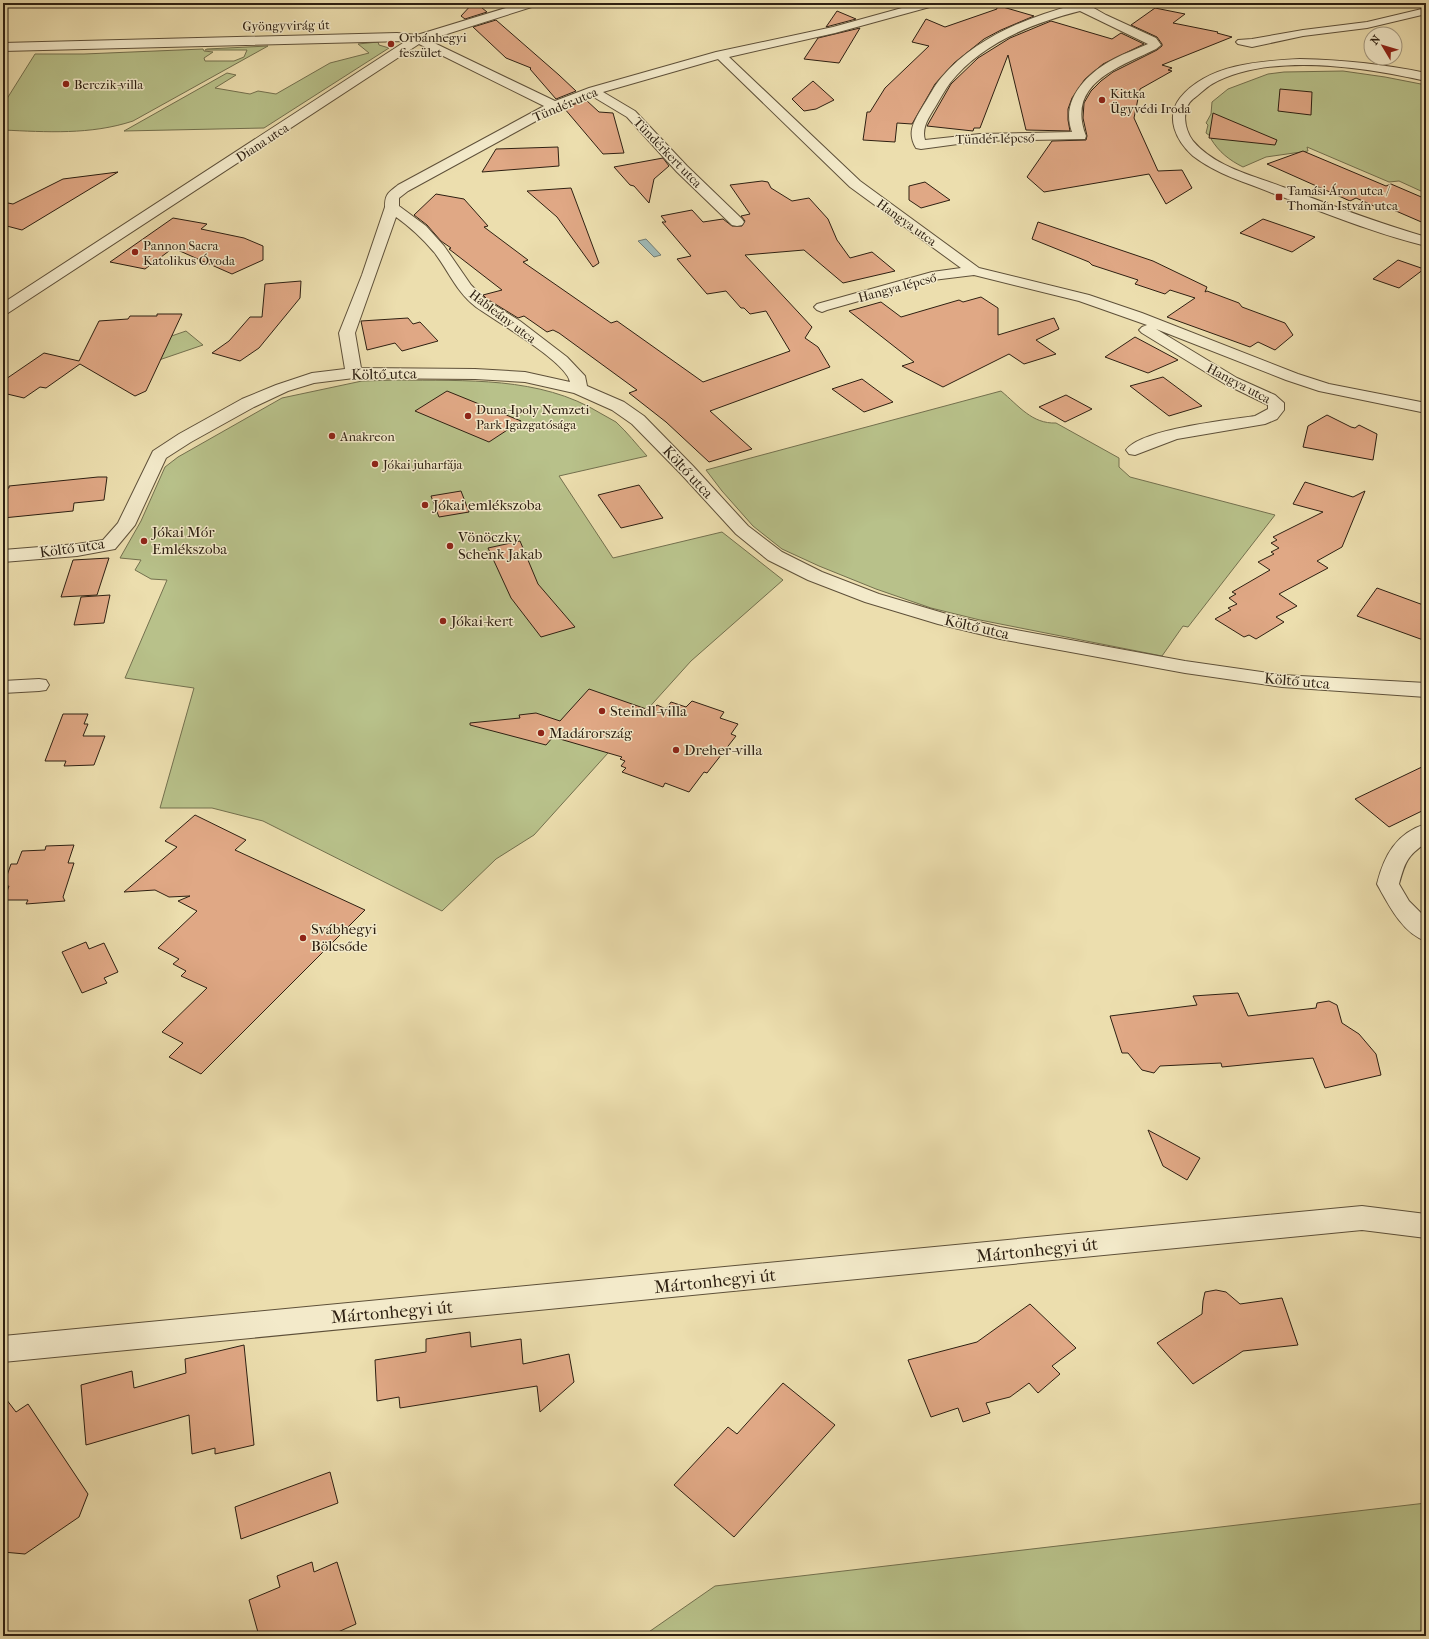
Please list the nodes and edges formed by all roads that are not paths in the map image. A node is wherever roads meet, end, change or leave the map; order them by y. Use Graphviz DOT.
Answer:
graph roads {
  1 [pos="534,3"];
  2 [pos="933,3"];
  3 [pos="1080,5"];
  4 [pos="1426,11"];
  5 [pos="418,39"];
  6 [pos="1242,42"];
  7 [pos="3,47"];
  8 [pos="720,55"];
  9 [pos="1426,78"];
  10 [pos="593,90"];
  11 [pos="554,106"];
  12 [pos="392,207"];
  13 [pos="737,222"];
  14 [pos="1426,242"];
  15 [pos="974,271"];
  16 [pos="822,307"];
  17 [pos="3,310"];
  18 [pos="1137,316"];
  19 [pos="354,373"];
  20 [pos="579,389"];
  21 [pos="1425,406"];
  22 [pos="1135,450"];
  23 [pos="3,556"];
  24 [pos="39,685"];
  25 [pos="3,687"];
  26 [pos="1426,690"];
  27 [pos="1426,832"];
  28 [pos="1426,932"];
  29 [pos="1426,1226"];
  30 [pos="3,1349"];
  1 -- 5 [label="street, Diana utca"];
  2 -- 8 [label="street, Tündér utca"];
  3 -- 3 [label="street, Tündér lépcső"];
  4 -- 6 [label="street"];
  5 -- 7 [label="street, Gyöngyvirág út"];
  5 -- 11 [label="street, Gyöngyvirág út"];
  5 -- 17 [label="street, Diana utca"];
  8 -- 10 [label="street, Tündér utca"];
  8 -- 15 [label="street, Hangya utca"];
  9 -- 14 [label="street"];
  10 -- 11 [label="street, Tündér utca"];
  10 -- 13 [label="street, Tündérkert utca"];
  11 -- 12 [label="street, Tündér utca"];
  12 -- 19 [label="street, Tündér utca"];
  12 -- 20 [label="street, Hableány utca"];
  15 -- 16 [label="street, Hangya lépcső"];
  15 -- 18 [label="street, Hangya utca"];
  18 -- 21 [label="street, Hangya utca"];
  18 -- 22 [label="street, Hangya utca"];
  19 -- 20 [label="street, Költő utca"];
  19 -- 23 [label="street, Költő utca"];
  20 -- 26 [label="street, Költő utca"];
  24 -- 25 [label="street"];
  27 -- 28 [label="street"];
  29 -- 30 [label="street, Mártonhegyi út"];
}
